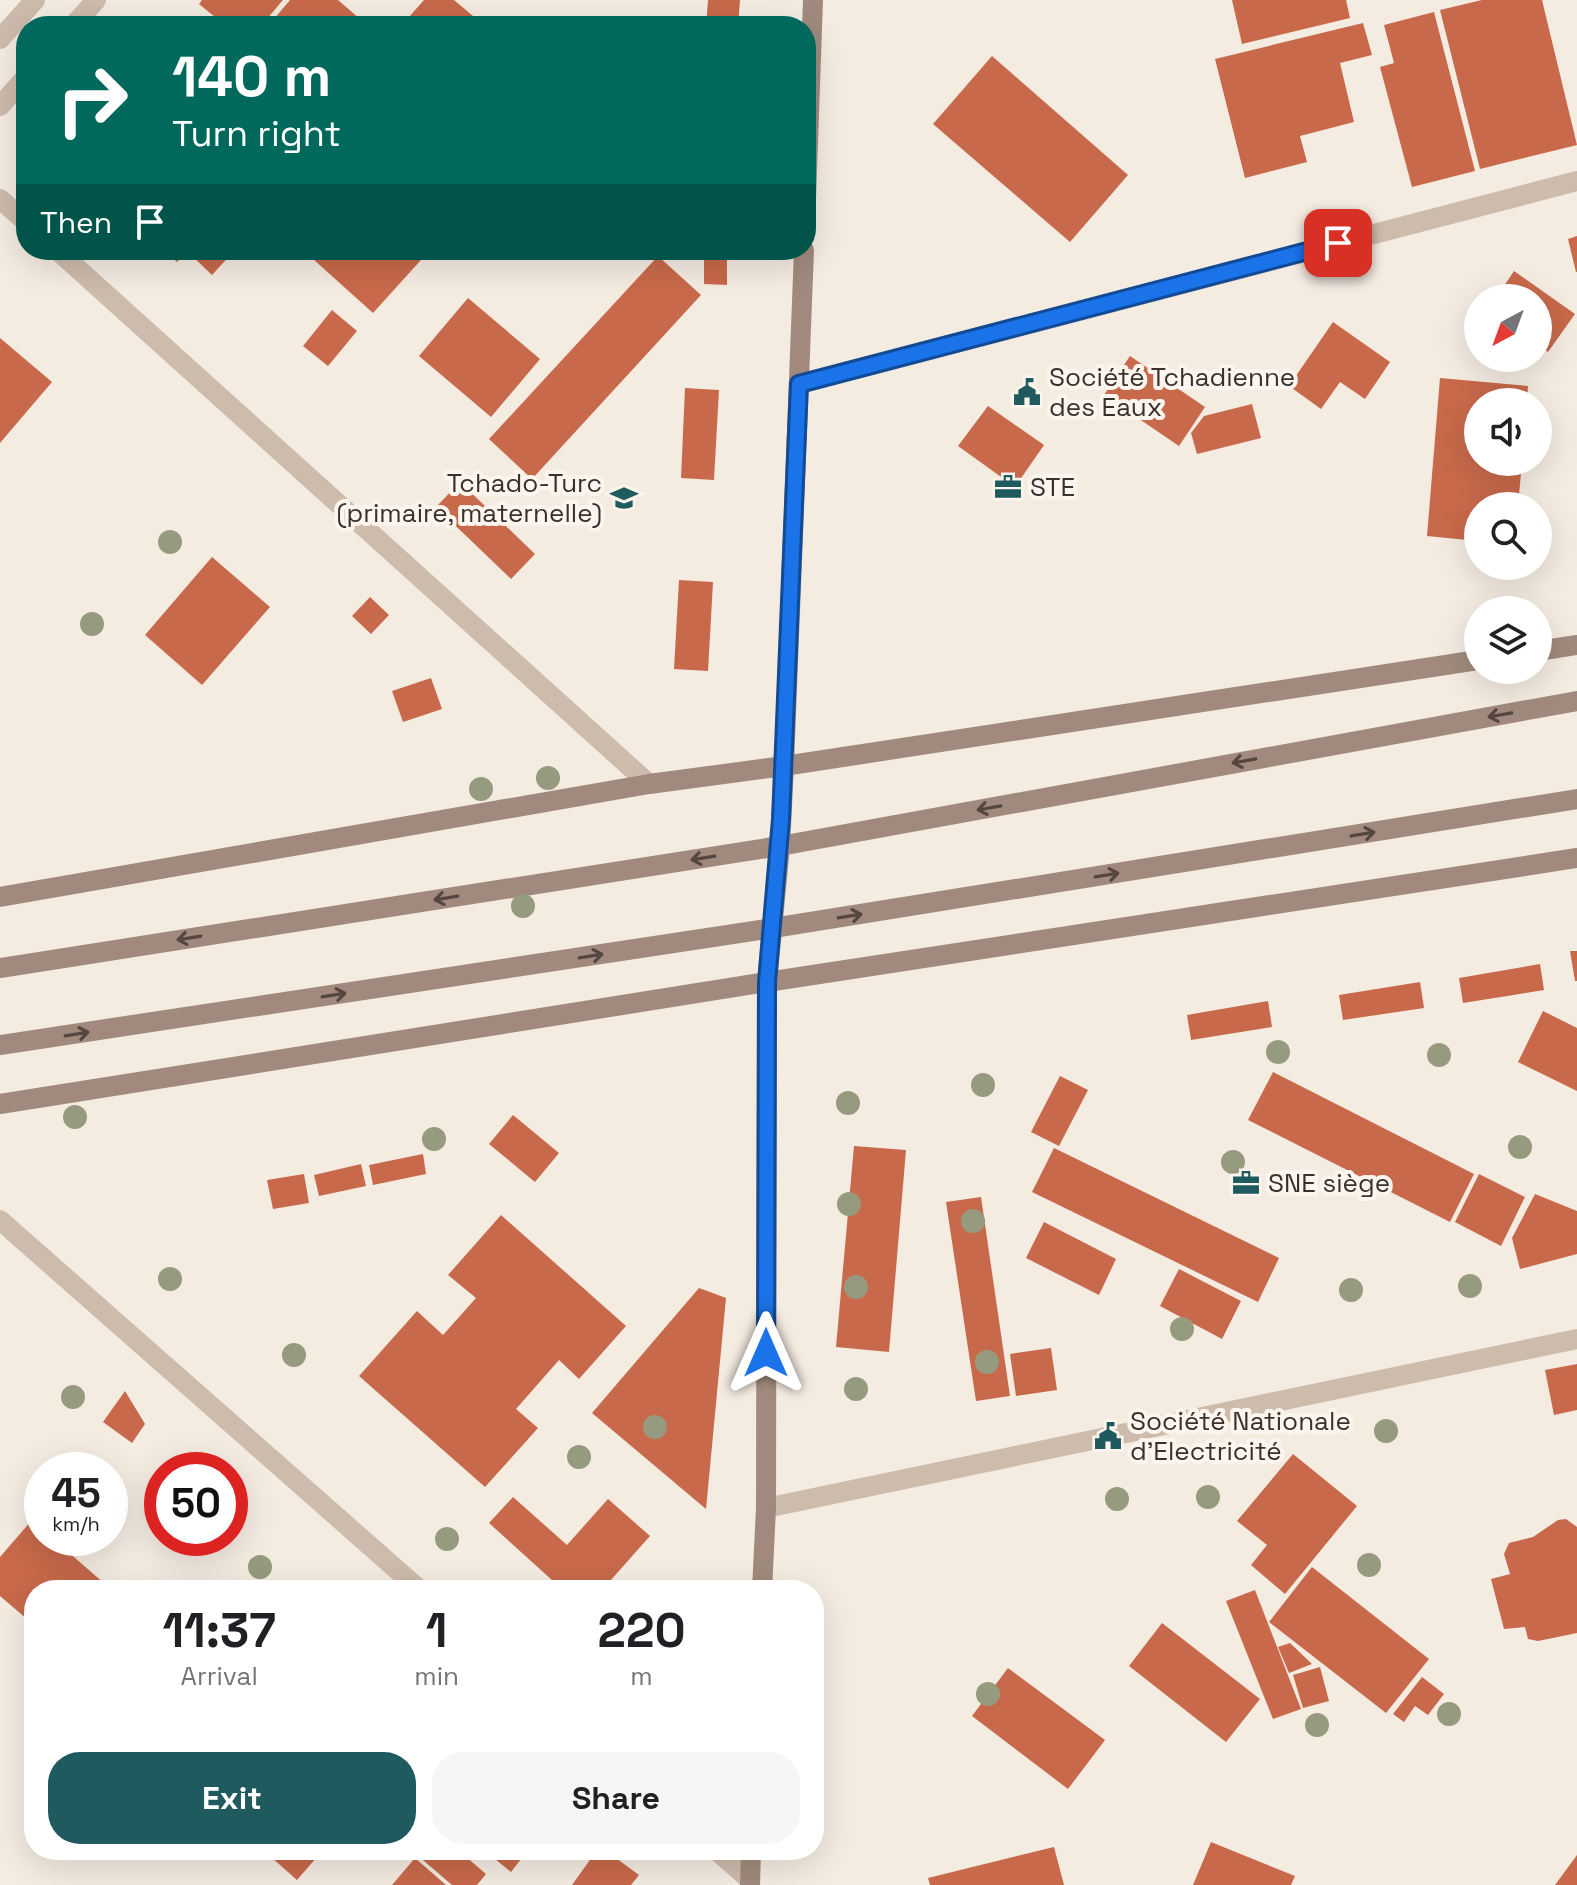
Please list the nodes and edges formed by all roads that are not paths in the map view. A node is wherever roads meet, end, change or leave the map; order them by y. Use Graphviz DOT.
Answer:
graph roads {
  1 [pos="35,0"];
  2 [pos="96,0"];
  3 [pos="21,16"];
  4 [pos="82,16"];
  5 [pos="16,21"];
  6 [pos="0,39"];
  7 [pos="16,88"];
  8 [pos="0,106"];
  9 [pos="1577,181"];
  10 [pos="0,199"];
  11 [pos="16,213"];
  12 [pos="68,260"];
  13 [pos="804,260"];
  14 [pos="799,384"];
  15 [pos="1577,645"];
  16 [pos="1552,649"];
  17 [pos="1464,662"];
  18 [pos="1577,701"];
  19 [pos="784,766"];
  20 [pos="649,784"];
  21 [pos="1577,799"];
  22 [pos="780,846"];
  23 [pos="1577,858"];
  24 [pos="0,897"];
  25 [pos="773,928"];
  26 [pos="0,968"];
  27 [pos="767,982"];
  28 [pos="0,1045"];
  29 [pos="0,1104"];
  30 [pos="0,1220"];
  31 [pos="1577,1339"];
  32 [pos="766,1508"];
  33 [pos="409,1580"];
  34 [pos="762,1580"];
  35 [pos="727,1860"];
  36 [pos="751,1860"];
  37 [pos="750,1882"];
  1 -- 3 [label="street"];
  2 -- 4 [label="street"];
  5 -- 6 [label="street"];
  7 -- 8 [label="street"];
  9 -- 14 [label="street"];
  10 -- 11 [label="street"];
  12 -- 20 [label="street"];
  13 -- 14 [label="main road"];
  14 -- 19 [label="main road"];
  15 -- 16 [label="main road"];
  17 -- 19 [label="main road"];
  18 -- 22 [label="main road, one-way"];
  19 -- 20 [label="main road"];
  19 -- 22 [label="main road"];
  20 -- 24 [label="main road"];
  25 -- 21 [label="main road, one-way"];
  22 -- 25 [label="main road"];
  22 -- 26 [label="main road, one-way"];
  23 -- 27 [label="main road"];
  25 -- 27 [label="main road"];
  28 -- 25 [label="main road, one-way"];
  27 -- 29 [label="main road"];
  27 -- 32 [label="main road"];
  30 -- 33 [label="street"];
  31 -- 32 [label="street"];
  32 -- 34 [label="main road"];
  35 -- 37 [label="street"];
  36 -- 37 [label="main road"];
}
